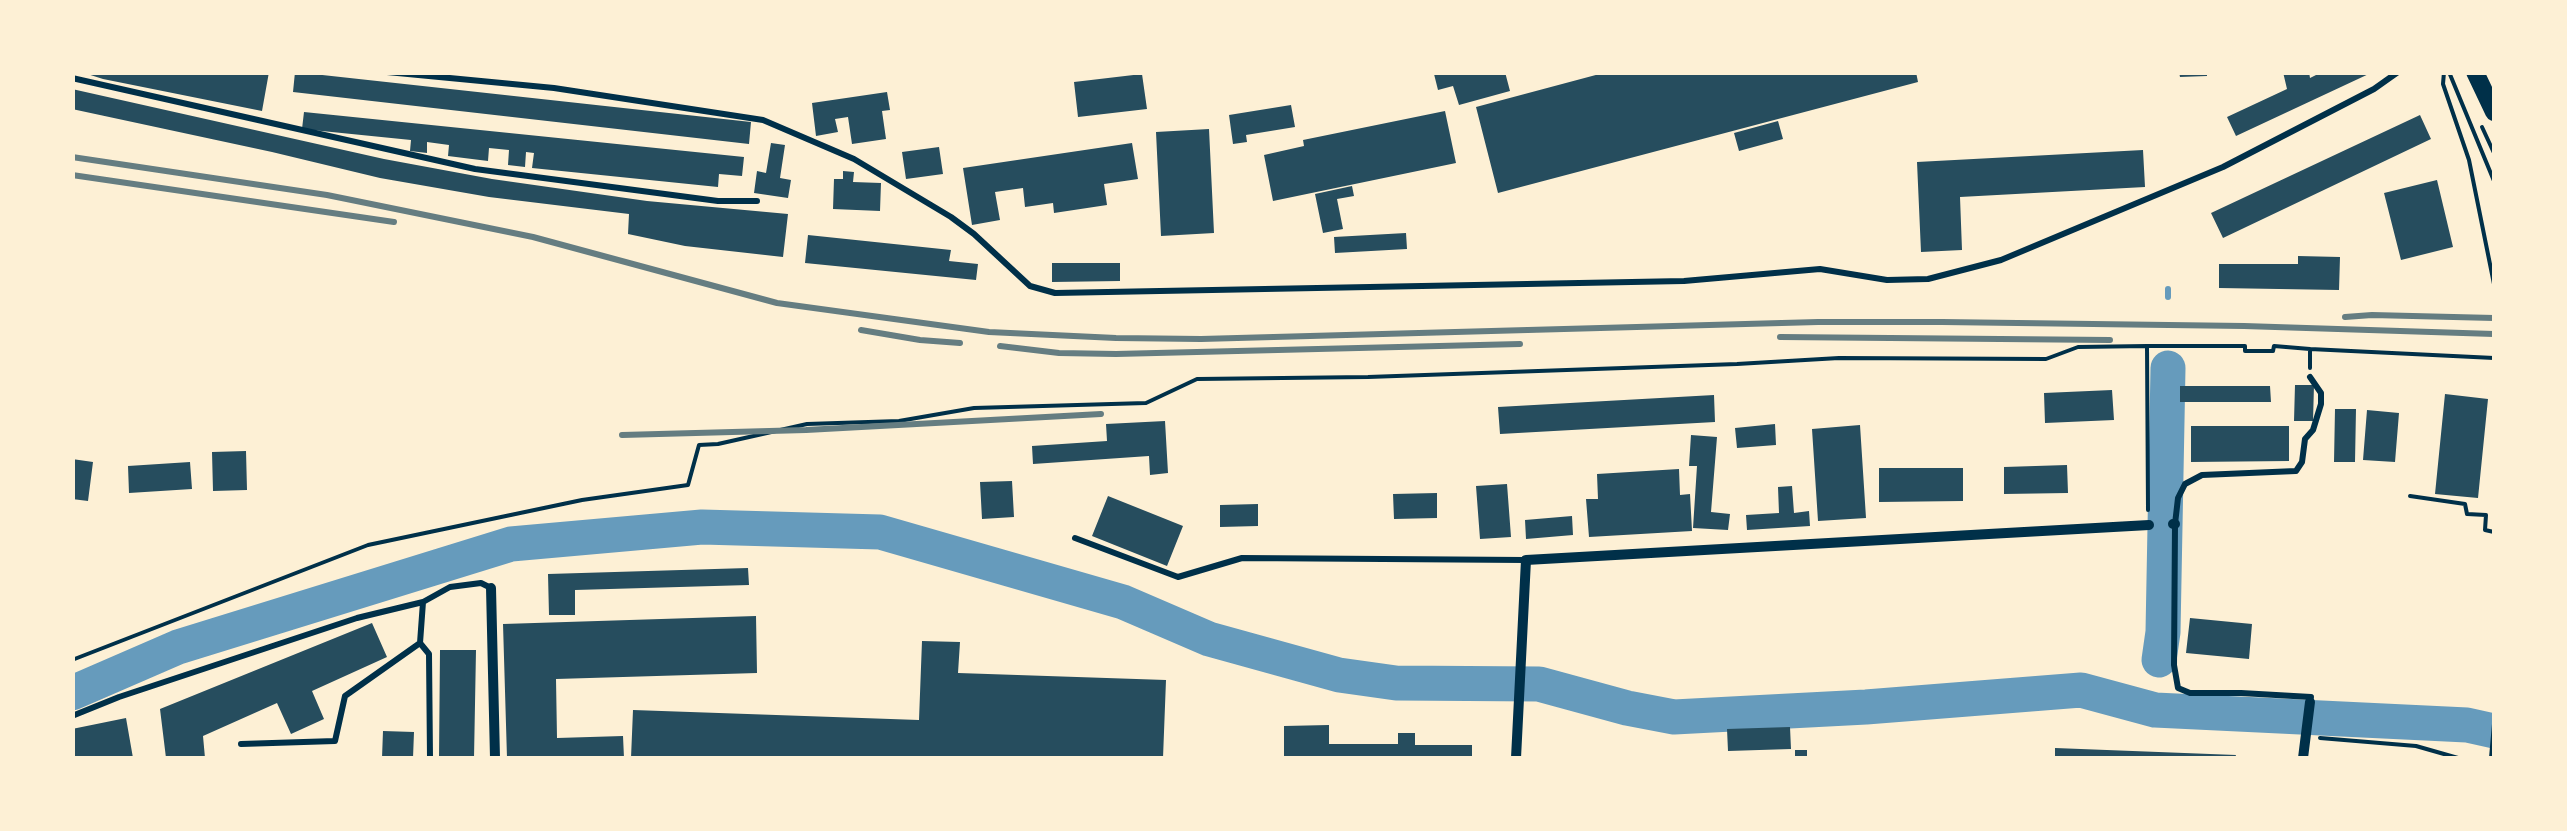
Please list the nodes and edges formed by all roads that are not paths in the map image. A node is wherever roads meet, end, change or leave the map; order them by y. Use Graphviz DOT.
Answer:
graph roads {
  1 [pos="387,72"];
  2 [pos="2398,72"];
  3 [pos="2475,72"];
  4 [pos="72,78"];
  5 [pos="2494,112"];
  6 [pos="757,201"];
  7 [pos="2310,378"];
  8 [pos="2174,524"];
  9 [pos="2148,525"];
  10 [pos="1075,538"];
  11 [pos="1526,560"];
  12 [pos="491,588"];
  13 [pos="422,602"];
  14 [pos="420,643"];
  15 [pos="2311,697"];
  16 [pos="72,716"];
  17 [pos="241,744"];
  18 [pos="430,758"];
  19 [pos="495,758"];
  20 [pos="1516,758"];
  21 [pos="2303,758"];
  1 -- 2 [label="lane"];
  3 -- 5 [label="main road"];
  4 -- 6 [label="lane"];
  7 -- 8 [label="lane"];
  8 -- 9 [label="lane"];
  8 -- 15 [label="lane"];
  9 -- 11 [label="street"];
  10 -- 11 [label="lane"];
  11 -- 20 [label="street"];
  12 -- 13 [label="lane"];
  12 -- 19 [label="street"];
  13 -- 14 [label="lane"];
  13 -- 16 [label="lane"];
  14 -- 17 [label="lane"];
  14 -- 18 [label="lane"];
  15 -- 21 [label="street"];
}
